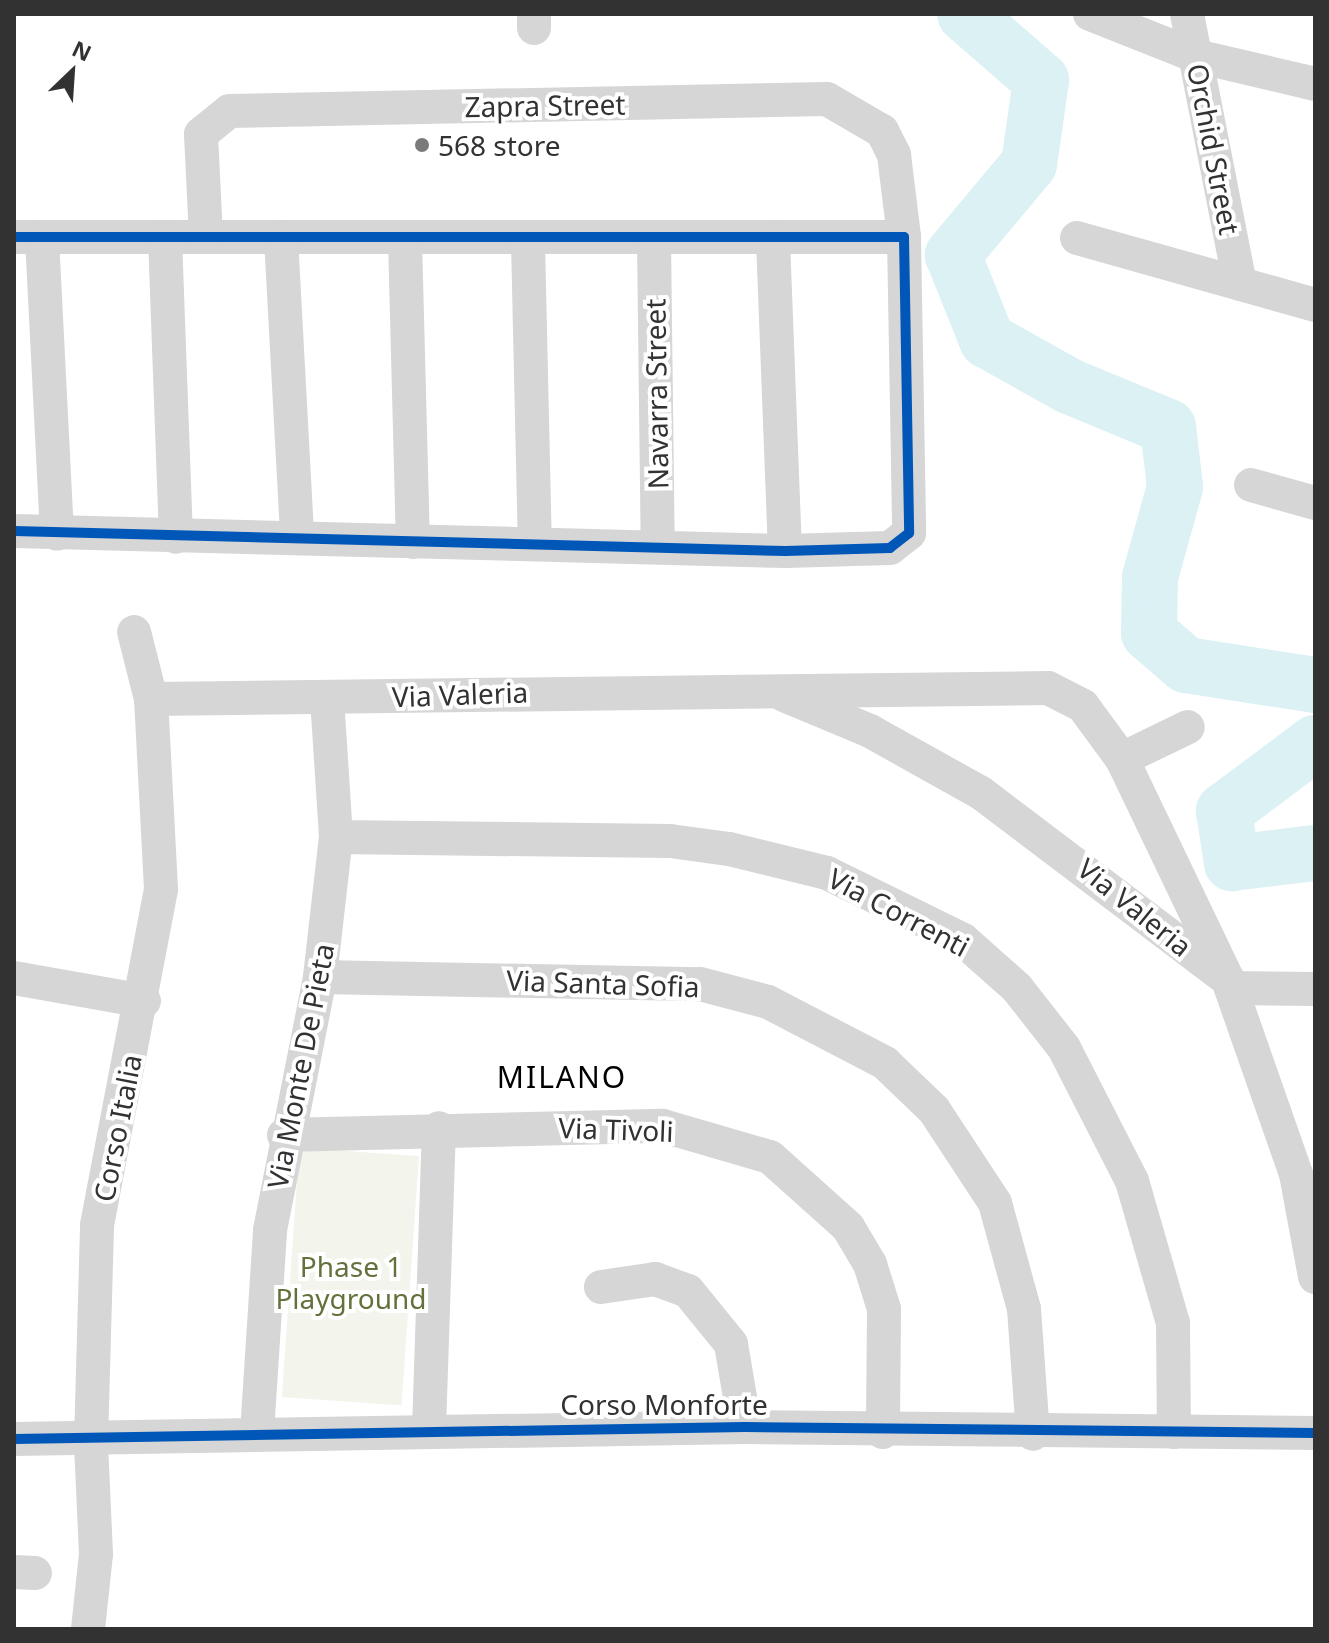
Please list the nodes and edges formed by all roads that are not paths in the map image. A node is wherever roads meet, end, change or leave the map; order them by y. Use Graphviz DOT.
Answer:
graph roads {
  1 [pos="1090,14"];
  2 [pos="1187,14"];
  3 [pos="1196,56"];
  4 [pos="1315,84"];
  5 [pos="206,237"];
  6 [pos="904,237"];
  7 [pos="28,238"];
  8 [pos="165,238"];
  9 [pos="281,238"];
  10 [pos="1077,238"];
  11 [pos="405,240"];
  12 [pos="773,240"];
  13 [pos="654,241"];
  14 [pos="528,242"];
  15 [pos="1240,284"];
  16 [pos="1315,305"];
  17 [pos="1251,485"];
  18 [pos="1315,503"];
  19 [pos="14,531"];
  20 [pos="57,534"];
  21 [pos="176,537"];
  22 [pos="297,537"];
  23 [pos="413,542"];
  24 [pos="535,544"];
  25 [pos="658,547"];
  26 [pos="785,551"];
  27 [pos="134,632"];
  28 [pos="768,689"];
  29 [pos="327,698"];
  30 [pos="151,699"];
  31 [pos="1188,727"];
  32 [pos="1122,759"];
  33 [pos="336,837"];
  34 [pos="320,977"];
  35 [pos="14,978"];
  36 [pos="1230,984"];
  37 [pos="1315,989"];
  38 [pos="144,1001"];
  39 [pos="439,1128"];
  40 [pos="284,1135"];
  41 [pos="1315,1277"];
  42 [pos="601,1287"];
  43 [pos="745,1427"];
  44 [pos="429,1429"];
  45 [pos="883,1432"];
  46 [pos="1174,1432"];
  47 [pos="257,1433"];
  48 [pos="1315,1433"];
  49 [pos="1033,1434"];
  50 [pos="14,1439"];
  51 [pos="91,1442"];
  52 [pos="88,1629"];
  1 -- 3 [label="street"];
  2 -- 3 [label="street, Orchid Street"];
  3 -- 4 [label="street"];
  3 -- 15 [label="street, Orchid Street"];
  5 -- 6 [label="street, Zapra Street"];
  5 -- 8 [label="street"];
  5 -- 9 [label="street"];
  6 -- 12 [label="street"];
  6 -- 26 [label="street"];
  7 -- 8 [label="street"];
  7 -- 20 [label="street"];
  8 -- 21 [label="street"];
  9 -- 11 [label="street"];
  9 -- 22 [label="street"];
  10 -- 15 [label="street"];
  11 -- 14 [label="street"];
  11 -- 23 [label="street"];
  12 -- 13 [label="street"];
  12 -- 26 [label="street"];
  13 -- 14 [label="street"];
  13 -- 25 [label="street, Navarra Street"];
  14 -- 24 [label="street"];
  15 -- 16 [label="street"];
  17 -- 18 [label="street"];
  19 -- 20 [label="street"];
  20 -- 21 [label="street"];
  21 -- 22 [label="street"];
  22 -- 23 [label="street"];
  23 -- 24 [label="street"];
  24 -- 25 [label="street"];
  25 -- 26 [label="street"];
  27 -- 30 [label="street, Corso Italia"];
  28 -- 29 [label="street, Via Valeria"];
  28 -- 32 [label="street, Via Valeria"];
  28 -- 36 [label="street, Via Valeria"];
  29 -- 30 [label="street, Via Valeria"];
  29 -- 33 [label="street, Via Monte De Pieta"];
  30 -- 38 [label="street, Corso Italia"];
  31 -- 32 [label="street"];
  32 -- 36 [label="street"];
  33 -- 34 [label="street, Via Monte De Pieta"];
  33 -- 46 [label="street, Via Correnti"];
  34 -- 40 [label="street, Via Monte De Pieta"];
  34 -- 49 [label="street, Via Santa Sofia"];
  35 -- 38 [label="street"];
  36 -- 37 [label="street"];
  36 -- 41 [label="street"];
  38 -- 51 [label="street, Corso Italia"];
  39 -- 40 [label="street, Via Tivoli"];
  39 -- 44 [label="street"];
  39 -- 45 [label="street, Via Tivoli"];
  40 -- 47 [label="street, Via Monte De Pieta"];
  42 -- 43 [label="street"];
  43 -- 44 [label="street, Corso Monforte"];
  43 -- 45 [label="street, Corso Monforte"];
  44 -- 47 [label="street, Corso Monforte"];
  45 -- 49 [label="street, Corso Monforte"];
  46 -- 48 [label="street, Corso Monforte"];
  46 -- 49 [label="street, Corso Monforte"];
  47 -- 51 [label="street, Corso Monforte"];
  50 -- 51 [label="street, Corso Monforte"];
  51 -- 52 [label="street, Corso Italia"];
}
